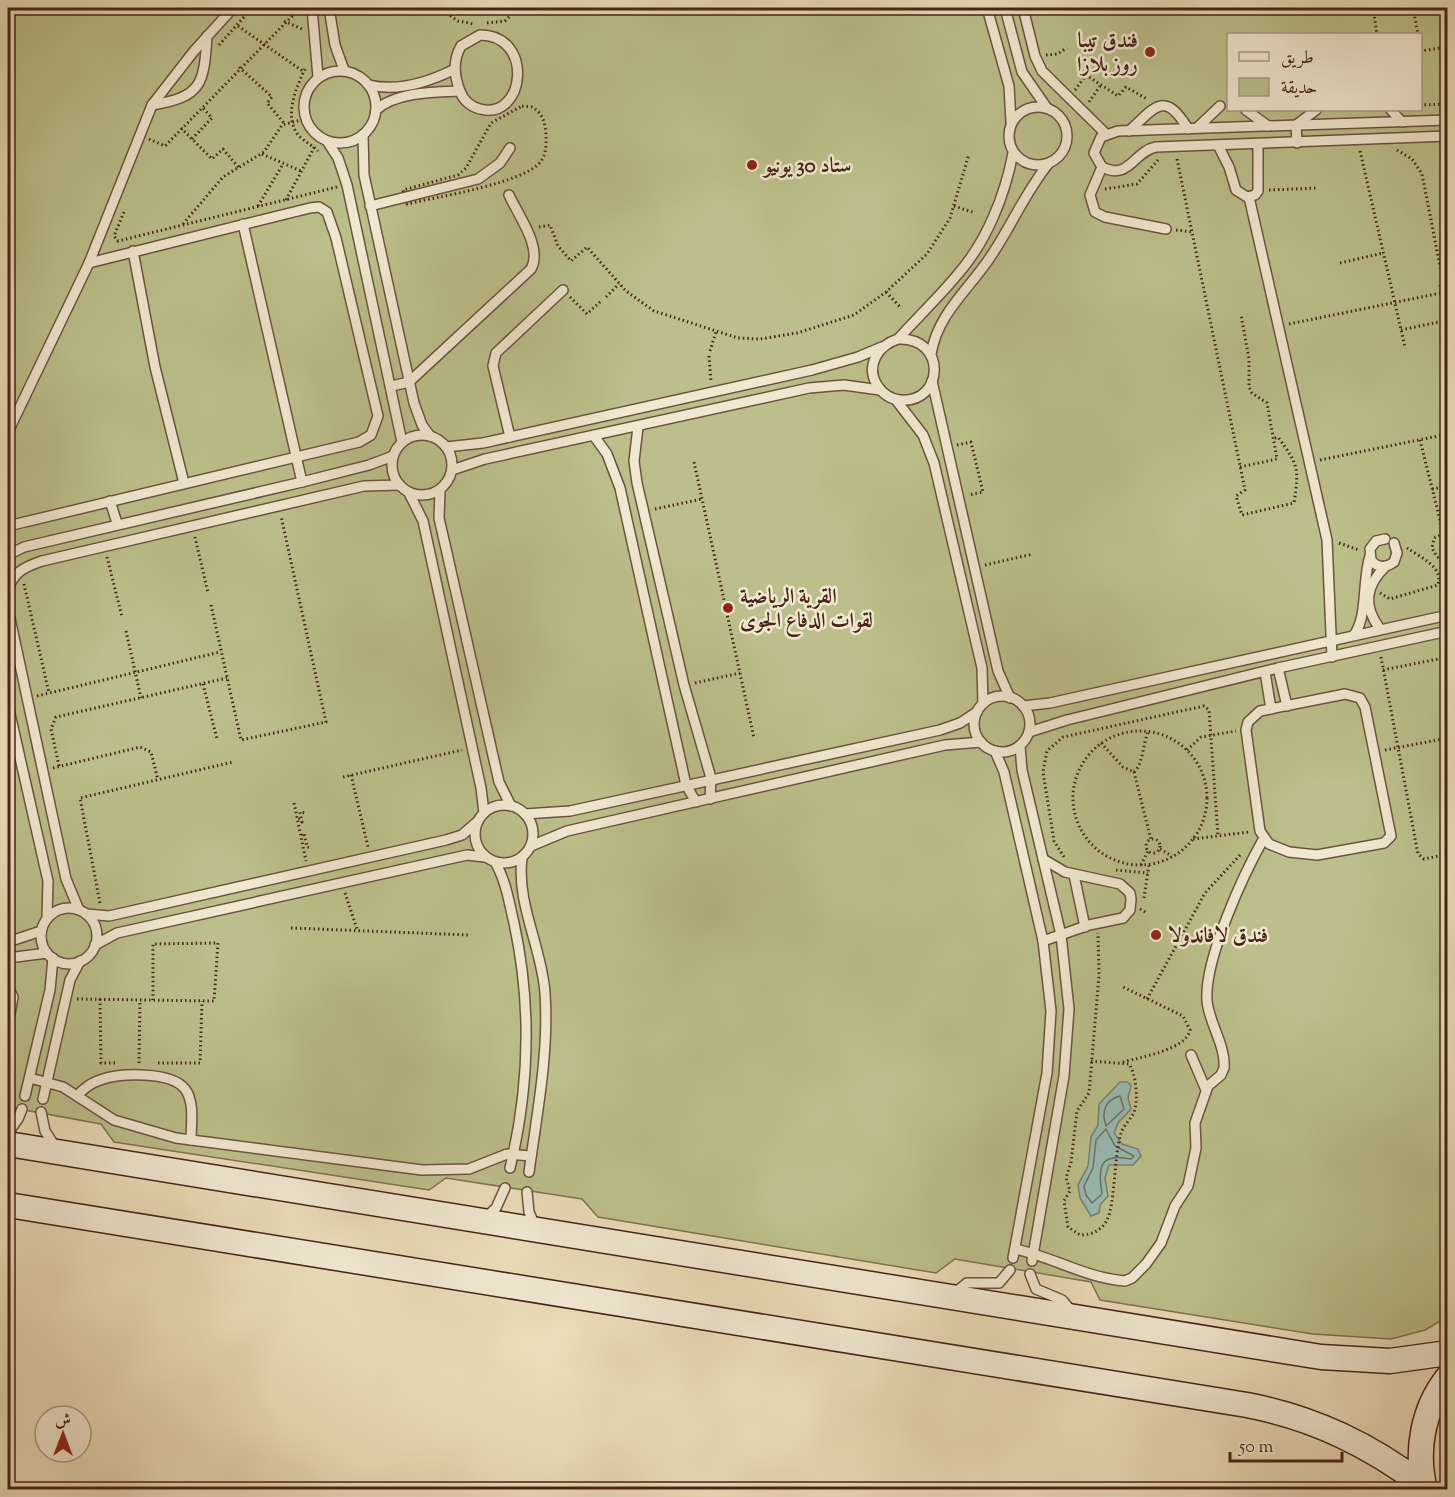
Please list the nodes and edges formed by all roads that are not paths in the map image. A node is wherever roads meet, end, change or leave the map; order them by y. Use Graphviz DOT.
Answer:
graph roads {
  1 [pos="233,8"];
  2 [pos="312,8"];
  3 [pos="329,8"];
  4 [pos="987,8"];
  5 [pos="1005,8"];
  6 [pos="1023,8"];
  7 [pos="207,36"];
  8 [pos="455,69"];
  9 [pos="344,70"];
  10 [pos="317,78"];
  11 [pos="369,85"];
  12 [pos="460,91"];
  13 [pos="152,105"];
  14 [pos="1220,106"];
  15 [pos="1047,108"];
  16 [pos="376,110"];
  17 [pos="1247,111"];
  18 [pos="1315,111"];
  19 [pos="1392,111"];
  20 [pos="1448,120"];
  21 [pos="1402,122"];
  22 [pos="1011,124"];
  23 [pos="1296,125"];
  24 [pos="1268,126"];
  25 [pos="1192,128"];
  26 [pos="1129,131"];
  27 [pos="1106,134"];
  28 [pos="363,135"];
  29 [pos="1448,136"];
  30 [pos="323,139"];
  31 [pos="1297,143"];
  32 [pos="1258,144"];
  33 [pos="1218,145"];
  34 [pos="510,148"];
  35 [pos="1013,153"];
  36 [pos="1049,163"];
  37 [pos="1102,167"];
  38 [pos="509,195"];
  39 [pos="1249,197"];
  40 [pos="370,206"];
  41 [pos="243,224"];
  42 [pos="1166,229"];
  43 [pos="133,251"];
  44 [pos="89,263"];
  45 [pos="563,290"];
  46 [pos="898,339"];
  47 [pos="882,347"];
  48 [pos="931,354"];
  49 [pos="932,381"];
  50 [pos="409,382"];
  51 [pos="392,386"];
  52 [pos="880,390"];
  53 [pos="896,399"];
  54 [pos="638,427"];
  55 [pos="8,432"];
  56 [pos="430,436"];
  57 [pos="594,436"];
  58 [pos="510,437"];
  59 [pos="402,442"];
  60 [pos="446,447"];
  61 [pos="296,456"];
  62 [pos="393,456"];
  63 [pos="452,470"];
  64 [pos="302,482"];
  65 [pos="184,483"];
  66 [pos="399,485"];
  67 [pos="440,490"];
  68 [pos="409,493"];
  69 [pos="110,501"];
  70 [pos="117,524"];
  71 [pos="8,526"];
  72 [pos="1369,554"];
  73 [pos="8,555"];
  74 [pos="1386,566"];
  75 [pos="8,591"];
  76 [pos="8,609"];
  77 [pos="1448,615"];
  78 [pos="1380,629"];
  79 [pos="1448,631"];
  80 [pos="1354,635"];
  81 [pos="1330,641"];
  82 [pos="1332,657"];
  83 [pos="1278,668"];
  84 [pos="1265,672"];
  85 [pos="1010,698"];
  86 [pos="8,705"];
  87 [pos="1023,706"];
  88 [pos="1287,706"];
  89 [pos="980,708"];
  90 [pos="1271,709"];
  91 [pos="1029,732"];
  92 [pos="981,742"];
  93 [pos="1020,746"];
  94 [pos="995,751"];
  95 [pos="711,778"];
  96 [pos="686,785"];
  97 [pos="710,798"];
  98 [pos="696,802"];
  99 [pos="511,806"];
  100 [pos="484,813"];
  101 [pos="525,814"];
  102 [pos="477,822"];
  103 [pos="1262,834"];
  104 [pos="531,846"];
  105 [pos="485,856"];
  106 [pos="522,858"];
  107 [pos="1043,859"];
  108 [pos="495,862"];
  109 [pos="1074,875"];
  110 [pos="83,912"];
  111 [pos="47,918"];
  112 [pos="1085,927"];
  113 [pos="41,931"];
  114 [pos="1061,935"];
  115 [pos="1043,941"];
  116 [pos="8,942"];
  117 [pos="95,945"];
  118 [pos="50,956"];
  119 [pos="8,958"];
  120 [pos="80,961"];
  121 [pos="8,988"];
  122 [pos="8,1024"];
  123 [pos="1191,1055"];
  124 [pos="30,1078"];
  125 [pos="46,1081"];
  126 [pos="1206,1090"];
  127 [pos="26,1096"];
  128 [pos="77,1096"];
  129 [pos="44,1099"];
  130 [pos="22,1109"];
  131 [pos="42,1112"];
  132 [pos="8,1133"];
  133 [pos="190,1140"];
  134 [pos="8,1144"];
  135 [pos="63,1153"];
  136 [pos="514,1154"];
  137 [pos="531,1156"];
  138 [pos="510,1168"];
  139 [pos="529,1172"];
  140 [pos="506,1188"];
  141 [pos="527,1192"];
  142 [pos="8,1205"];
  143 [pos="480,1221"];
  144 [pos="538,1230"];
  145 [pos="1032,1257"];
  146 [pos="1010,1270"];
  147 [pos="1030,1274"];
  148 [pos="951,1296"];
  149 [pos="1075,1316"];
  150 [pos="1448,1353"];
  151 [pos="1448,1377"];
  152 [pos="1425,1488"];
  1 -- 7 [label="lane"];
  2 -- 10 [label="lane"];
  3 -- 9 [label="lane"];
  4 -- 22 [label="lane"];
  5 -- 15 [label="lane"];
  6 -- 27 [label="lane"];
  7 -- 13 [label="lane"];
  7 -- 13 [label="lane"];
  8 -- 11 [label="lane"];
  8 -- 12 [label="lane"];
  8 -- 12 [label="lane"];
  9 -- 10 [label="lane"];
  9 -- 11 [label="lane"];
  10 -- 30 [label="lane"];
  11 -- 16 [label="lane"];
  12 -- 16 [label="lane"];
  13 -- 44 [label="lane"];
  14 -- 25 [label="lane"];
  15 -- 22 [label="lane"];
  15 -- 36 [label="lane"];
  16 -- 28 [label="lane"];
  17 -- 24 [label="lane"];
  18 -- 23 [label="lane"];
  19 -- 21 [label="lane"];
  20 -- 21 [label="lane"];
  21 -- 23 [label="lane"];
  22 -- 35 [label="lane"];
  23 -- 24 [label="lane"];
  23 -- 31 [label="lane"];
  24 -- 25 [label="lane"];
  25 -- 26 [label="lane"];
  25 -- 26 [label="lane"];
  26 -- 27 [label="lane"];
  27 -- 37 [label="lane"];
  28 -- 30 [label="lane"];
  28 -- 40 [label="lane"];
  29 -- 31 [label="lane"];
  30 -- 51 [label="lane"];
  31 -- 32 [label="lane"];
  32 -- 33 [label="lane"];
  32 -- 39 [label="lane"];
  33 -- 37 [label="lane"];
  33 -- 39 [label="lane"];
  34 -- 40 [label="lane"];
  35 -- 36 [label="lane"];
  35 -- 46 [label="lane"];
  36 -- 48 [label="lane"];
  37 -- 42 [label="lane"];
  38 -- 50 [label="lane"];
  39 -- 81 [label="lane"];
  40 -- 50 [label="lane"];
  41 -- 43 [label="lane"];
  41 -- 61 [label="lane"];
  41 -- 61 [label="lane"];
  43 -- 44 [label="lane"];
  43 -- 65 [label="lane"];
  44 -- 55 [label="lane"];
  45 -- 58 [label="lane"];
  46 -- 47 [label="lane"];
  46 -- 48 [label="lane"];
  47 -- 52 [label="lane"];
  47 -- 58 [label="lane"];
  48 -- 49 [label="lane"];
  49 -- 53 [label="lane"];
  49 -- 85 [label="lane"];
  50 -- 51 [label="lane"];
  50 -- 56 [label="lane"];
  51 -- 59 [label="lane"];
  52 -- 53 [label="lane"];
  52 -- 54 [label="lane"];
  53 -- 89 [label="lane"];
  54 -- 57 [label="lane"];
  54 -- 95 [label="lane"];
  56 -- 59 [label="lane"];
  56 -- 60 [label="lane"];
  57 -- 63 [label="lane"];
  57 -- 96 [label="lane"];
  58 -- 60 [label="lane"];
  59 -- 62 [label="lane"];
  60 -- 63 [label="lane"];
  61 -- 64 [label="lane"];
  61 -- 65 [label="lane"];
  62 -- 64 [label="lane"];
  62 -- 66 [label="lane"];
  63 -- 67 [label="lane"];
  64 -- 70 [label="lane"];
  65 -- 69 [label="lane"];
  66 -- 68 [label="lane"];
  66 -- 75 [label="lane"];
  67 -- 68 [label="lane"];
  67 -- 99 [label="lane"];
  68 -- 100 [label="lane"];
  69 -- 70 [label="lane"];
  69 -- 71 [label="lane"];
  70 -- 73 [label="lane"];
  72 -- 74 [label="lane"];
  72 -- 74 [label="lane"];
  72 -- 80 [label="lane"];
  74 -- 78 [label="lane"];
  76 -- 110 [label="lane"];
  77 -- 78 [label="lane"];
  78 -- 80 [label="lane"];
  79 -- 82 [label="lane"];
  80 -- 81 [label="lane"];
  81 -- 82 [label="lane"];
  81 -- 87 [label="lane"];
  82 -- 83 [label="lane"];
  83 -- 84 [label="lane"];
  83 -- 88 [label="lane"];
  84 -- 90 [label="lane"];
  84 -- 91 [label="lane"];
  85 -- 87 [label="lane"];
  85 -- 89 [label="lane"];
  86 -- 111 [label="lane"];
  87 -- 91 [label="lane"];
  88 -- 90 [label="lane"];
  88 -- 103 [label="lane"];
  89 -- 92 [label="lane"];
  89 -- 95 [label="lane"];
  90 -- 103 [label="lane"];
  91 -- 93 [label="lane"];
  92 -- 94 [label="lane"];
  92 -- 97 [label="lane"];
  93 -- 94 [label="lane"];
  93 -- 107 [label="lane"];
  94 -- 115 [label="lane"];
  95 -- 96 [label="lane"];
  95 -- 97 [label="lane"];
  96 -- 98 [label="lane"];
  96 -- 101 [label="lane"];
  97 -- 98 [label="lane"];
  98 -- 104 [label="lane"];
  99 -- 100 [label="lane"];
  99 -- 101 [label="lane"];
  100 -- 102 [label="lane"];
  101 -- 104 [label="lane"];
  102 -- 105 [label="lane"];
  102 -- 110 [label="lane"];
  103 -- 126 [label="lane"];
  104 -- 106 [label="lane"];
  105 -- 108 [label="lane"];
  105 -- 117 [label="lane"];
  106 -- 108 [label="lane"];
  106 -- 137 [label="lane"];
  107 -- 109 [label="lane"];
  107 -- 114 [label="lane"];
  108 -- 136 [label="lane"];
  109 -- 112 [label="lane"];
  109 -- 112 [label="lane"];
  110 -- 111 [label="lane"];
  110 -- 117 [label="lane"];
  111 -- 113 [label="lane"];
  112 -- 114 [label="lane"];
  113 -- 116 [label="lane"];
  113 -- 118 [label="lane"];
  114 -- 115 [label="lane"];
  114 -- 145 [label="lane"];
  115 -- 145 [label="lane"];
  117 -- 120 [label="lane"];
  118 -- 119 [label="lane"];
  118 -- 120 [label="lane"];
  118 -- 124 [label="lane"];
  120 -- 125 [label="lane"];
  121 -- 122 [label="lane"];
  123 -- 126 [label="lane"];
  124 -- 125 [label="lane"];
  124 -- 127 [label="lane"];
  125 -- 128 [label="lane"];
  125 -- 129 [label="lane"];
  126 -- 145 [label="lane"];
  128 -- 133 [label="lane"];
  128 -- 133 [label="lane"];
  130 -- 132 [label="lane"];
  131 -- 135 [label="lane"];
  133 -- 136 [label="lane"];
  134 -- 135 [label="street"];
  135 -- 143 [label="street"];
  136 -- 137 [label="lane"];
  136 -- 138 [label="lane"];
  137 -- 139 [label="lane"];
  140 -- 143 [label="lane"];
  141 -- 144 [label="lane"];
  142 -- 152 [label="street"];
  143 -- 144 [label="street"];
  144 -- 148 [label="street"];
  146 -- 148 [label="lane"];
  147 -- 149 [label="lane"];
  148 -- 149 [label="street"];
  149 -- 150 [label="street"];
  151 -- 152 [label="street"];
}
